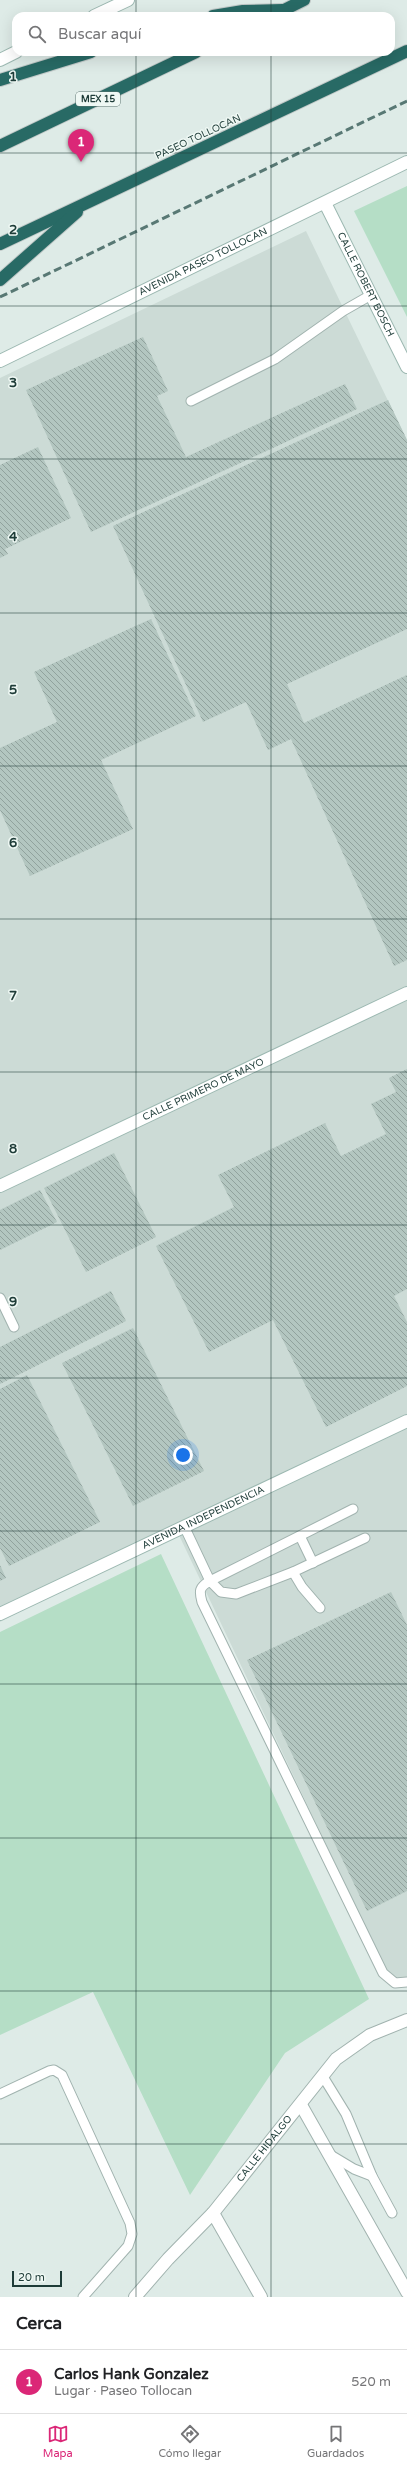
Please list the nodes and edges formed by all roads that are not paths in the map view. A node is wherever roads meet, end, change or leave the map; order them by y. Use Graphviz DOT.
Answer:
graph roads {
  1 [pos="304,0"];
  2 [pos="123,1"];
  3 [pos="283,10"];
  4 [pos="102,12"];
  5 [pos="237,12"];
  6 [pos="279,12"];
  7 [pos="407,51"];
  8 [pos="12,53"];
  9 [pos="1,56"];
  10 [pos="78,56"];
  11 [pos="188,56"];
  12 [pos="0,80"];
  13 [pos="0,146"];
  14 [pos="407,162"];
  15 [pos="92,200"];
  16 [pos="325,203"];
  17 [pos="0,244"];
  18 [pos="0,280"];
  19 [pos="371,295"];
  20 [pos="0,361"];
  21 [pos="407,367"];
  22 [pos="191,401"];
  23 [pos="407,993"];
  24 [pos="0,1186"];
  25 [pos="0,1298"];
  26 [pos="14,1327"];
  27 [pos="407,1420"];
  28 [pos="353,1509"];
  29 [pos="184,1526"];
  30 [pos="300,1536"];
  31 [pos="365,1538"];
  32 [pos="312,1563"];
  33 [pos="293,1572"];
  34 [pos="210,1581"];
  35 [pos="320,1608"];
  36 [pos="0,1614"];
  37 [pos="407,1982"];
  38 [pos="406,2022"];
  39 [pos="322,2075"];
  40 [pos="0,2094"];
  41 [pos="301,2105"];
  42 [pos="329,2154"];
  43 [pos="372,2176"];
  44 [pos="213,2213"];
  45 [pos="392,2213"];
  46 [pos="407,2292"];
  47 [pos="140,2295"];
  48 [pos="83,2297"];
  49 [pos="261,2297"];
  1 -- 3 [label="highway"];
  2 -- 4 [label="main road"];
  3 -- 5 [label="highway"];
  3 -- 6 [label="highway"];
  7 -- 15 [label="highway, PASEO TOLLOCAN"];
  8 -- 9 [label="main road"];
  10 -- 12 [label="highway"];
  11 -- 13 [label="highway, MEX 15"];
  14 -- 16 [label="main road, AVENIDA PASEO TOLLOCAN"];
  15 -- 17 [label="highway, PASEO TOLLOCAN"];
  15 -- 18 [label="highway"];
  16 -- 19 [label="main road, CALLE ROBERT BOSCH"];
  16 -- 20 [label="main road, AVENIDA PASEO TOLLOCAN"];
  19 -- 21 [label="main road, CALLE ROBERT BOSCH"];
  19 -- 22 [label="lane"];
  23 -- 24 [label="main road, CALLE PRIMERO DE MAYO"];
  25 -- 26 [label="lane"];
  27 -- 29 [label="main road, AVENIDA INDEPENDENCIA"];
  28 -- 30 [label="lane"];
  29 -- 34 [label="lane"];
  29 -- 36 [label="main road, AVENIDA INDEPENDENCIA"];
  30 -- 32 [label="lane"];
  30 -- 34 [label="lane"];
  31 -- 32 [label="lane"];
  32 -- 33 [label="lane"];
  33 -- 34 [label="lane"];
  33 -- 35 [label="lane"];
  34 -- 37 [label="lane"];
  38 -- 39 [label="main road, CALLE HIDALGO"];
  39 -- 41 [label="main road, CALLE HIDALGO"];
  39 -- 43 [label="lane"];
  40 -- 48 [label="lane"];
  41 -- 42 [label="main road"];
  41 -- 44 [label="main road, CALLE HIDALGO"];
  42 -- 43 [label="lane"];
  42 -- 46 [label="main road"];
  43 -- 45 [label="lane"];
  44 -- 47 [label="main road, CALLE HIDALGO"];
  44 -- 49 [label="main road"];
}
